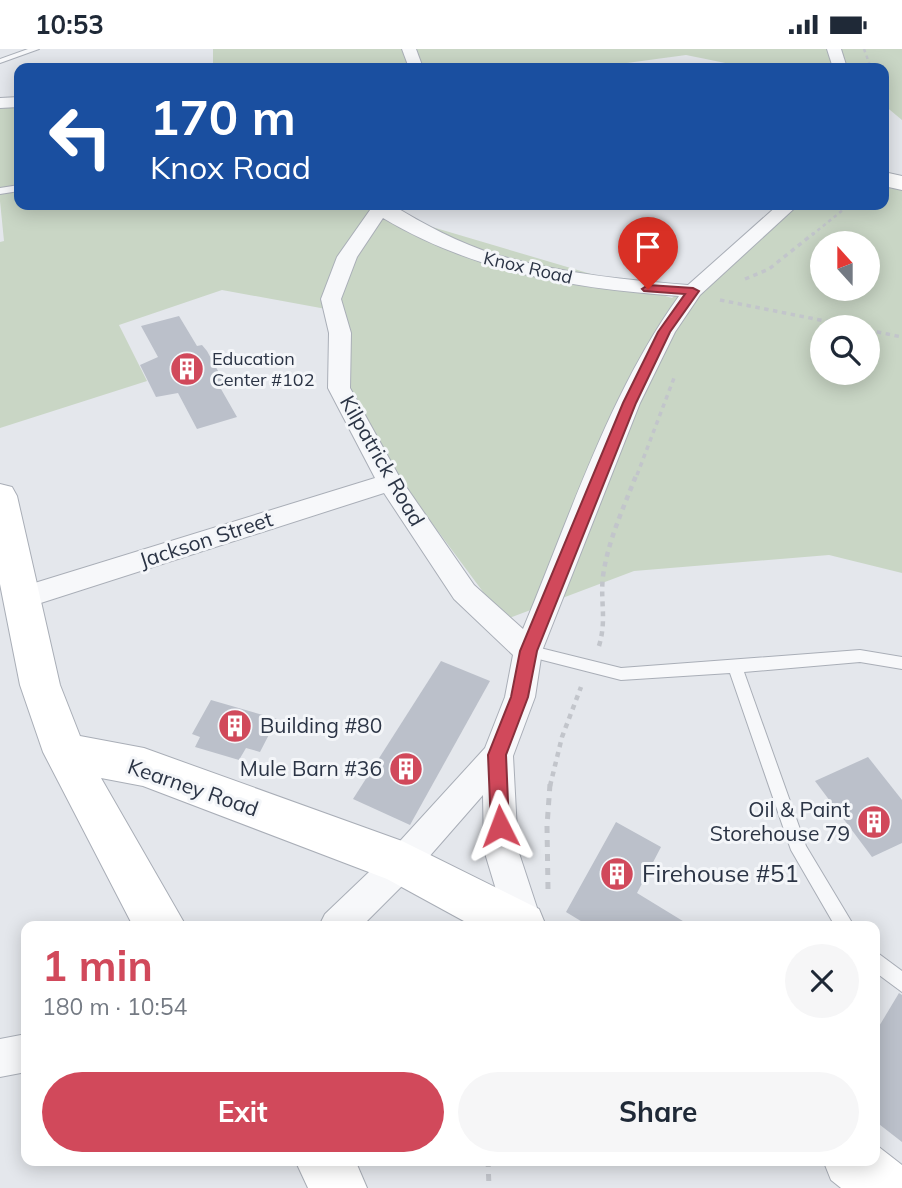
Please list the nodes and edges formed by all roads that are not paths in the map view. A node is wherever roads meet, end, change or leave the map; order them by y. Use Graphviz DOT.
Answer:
graph roads {
  1 [pos="13,49"];
  2 [pos="35,49"];
  3 [pos="20,55"];
  4 [pos="0,61"];
  5 [pos="376,210"];
  6 [pos="385,210"];
  7 [pos="783,210"];
  8 [pos="693,291"];
  9 [pos="390,482"];
  10 [pos="0,496"];
  11 [pos="22,598"];
  12 [pos="528,651"];
  13 [pos="902,663"];
  14 [pos="736,669"];
  15 [pos="64,753"];
  16 [pos="497,755"];
  17 [pos="402,863"];
  18 [pos="531,916"];
  19 [pos="158,921"];
  20 [pos="342,921"];
  21 [pos="842,921"];
  22 [pos="880,964"];
  23 [pos="902,983"];
  24 [pos="21,1054"];
  25 [pos="0,1058"];
  26 [pos="326,1166"];
  27 [pos="859,1166"];
  28 [pos="339,1188"];
  29 [pos="886,1188"];
  1 -- 3 [label="lane"];
  2 -- 3 [label="lane"];
  3 -- 4 [label="lane"];
  5 -- 9 [label="street, Kilpatrick Road"];
  6 -- 8 [label="street, Knox Road"];
  7 -- 8 [label="street"];
  8 -- 12 [label="street"];
  9 -- 11 [label="street, Jackson Street"];
  9 -- 12 [label="street, Kilpatrick Road"];
  10 -- 11 [label="street"];
  11 -- 15 [label="street"];
  12 -- 14 [label="lane"];
  12 -- 16 [label="street"];
  13 -- 14 [label="lane"];
  14 -- 21 [label="lane"];
  15 -- 17 [label="street, Kearney Road"];
  15 -- 19 [label="street"];
  16 -- 17 [label="street"];
  16 -- 18 [label="street"];
  17 -- 18 [label="street, Kearney Road"];
  17 -- 20 [label="street"];
  22 -- 23 [label="lane"];
  24 -- 25 [label="street"];
  26 -- 28 [label="street"];
  27 -- 29 [label="street"];
}
